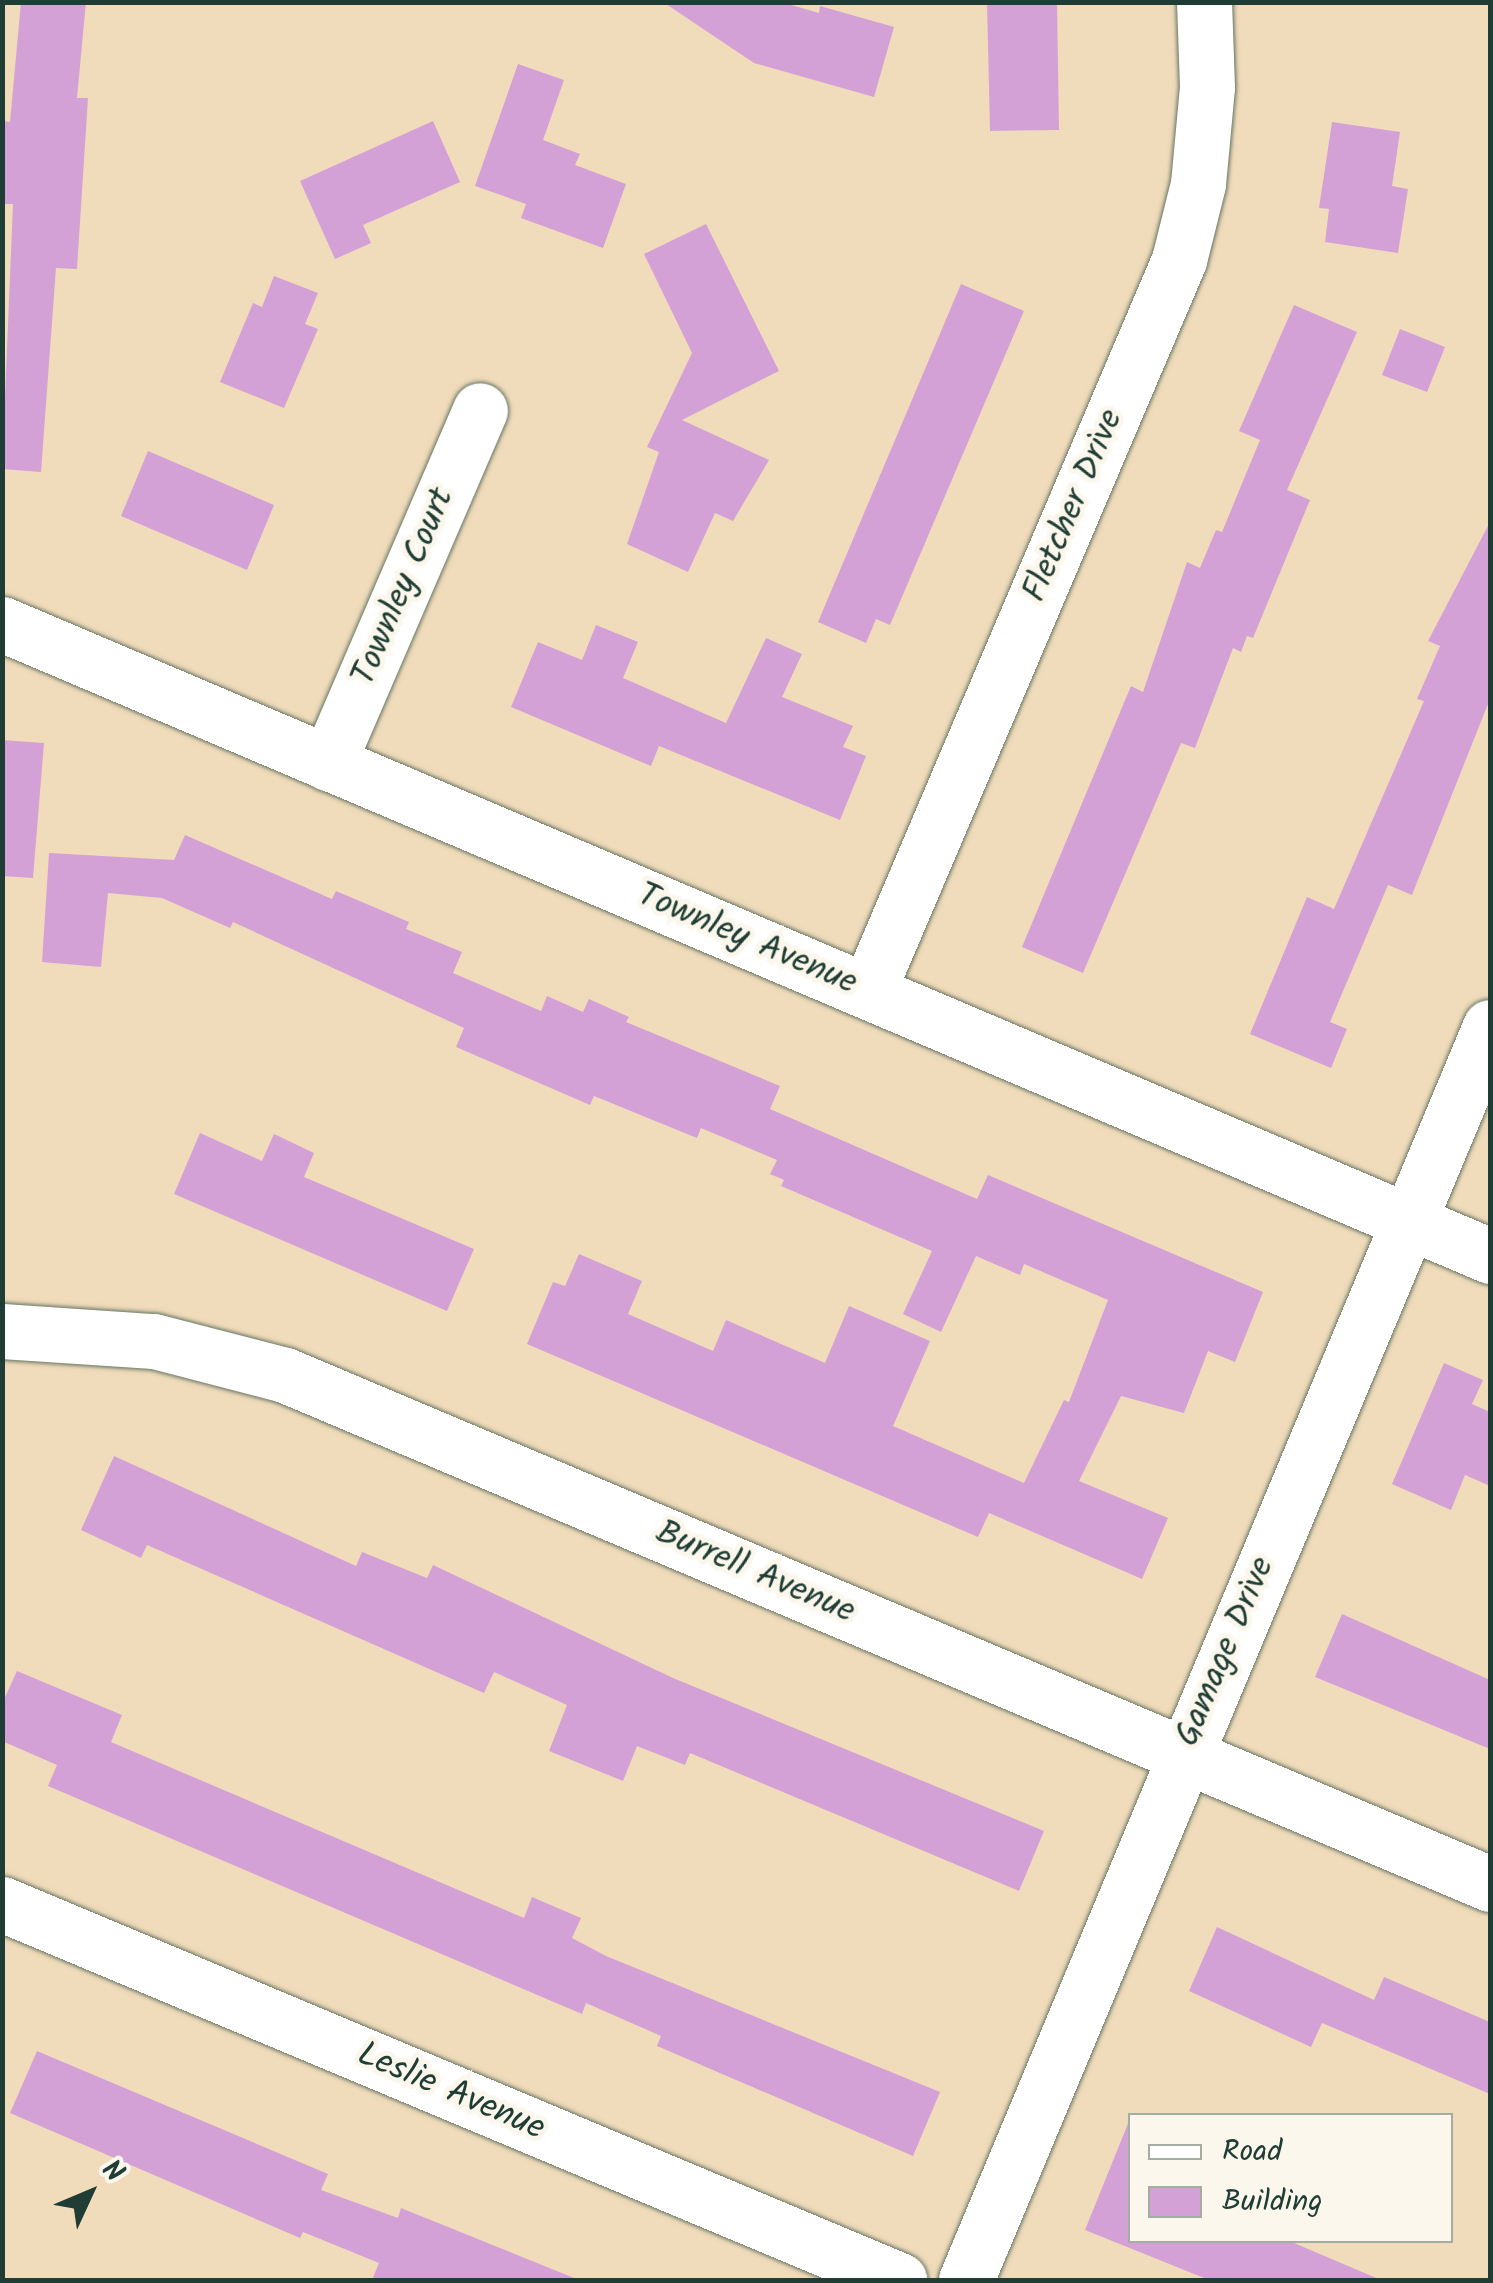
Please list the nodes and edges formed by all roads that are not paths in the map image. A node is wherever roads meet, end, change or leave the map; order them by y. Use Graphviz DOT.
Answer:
graph roads {
  1 [pos="1204,2"];
  2 [pos="480,410"];
  3 [pos="2,624"];
  4 [pos="328,763"];
  5 [pos="868,991"];
  6 [pos="1490,1026"];
  7 [pos="1409,1222"];
  8 [pos="1490,1256"];
  9 [pos="2,1331"];
  10 [pos="1183,1753"];
  11 [pos="1490,1884"];
  12 [pos="2,1904"];
  13 [pos="898,2280"];
  14 [pos="966,2280"];
  1 -- 5 [label="street, Fletcher Drive"];
  2 -- 4 [label="street, Townley Court"];
  3 -- 4 [label="street, Townley Avenue"];
  4 -- 5 [label="street, Townley Avenue"];
  5 -- 7 [label="street, Townley Avenue"];
  6 -- 7 [label="street, Gamage Drive"];
  7 -- 8 [label="street, Townley Avenue"];
  7 -- 10 [label="street, Gamage Drive"];
  9 -- 10 [label="street, Burrell Avenue"];
  10 -- 11 [label="street, Burrell Avenue"];
  10 -- 14 [label="street, Gamage Drive"];
  12 -- 13 [label="street, Leslie Avenue"];
}
